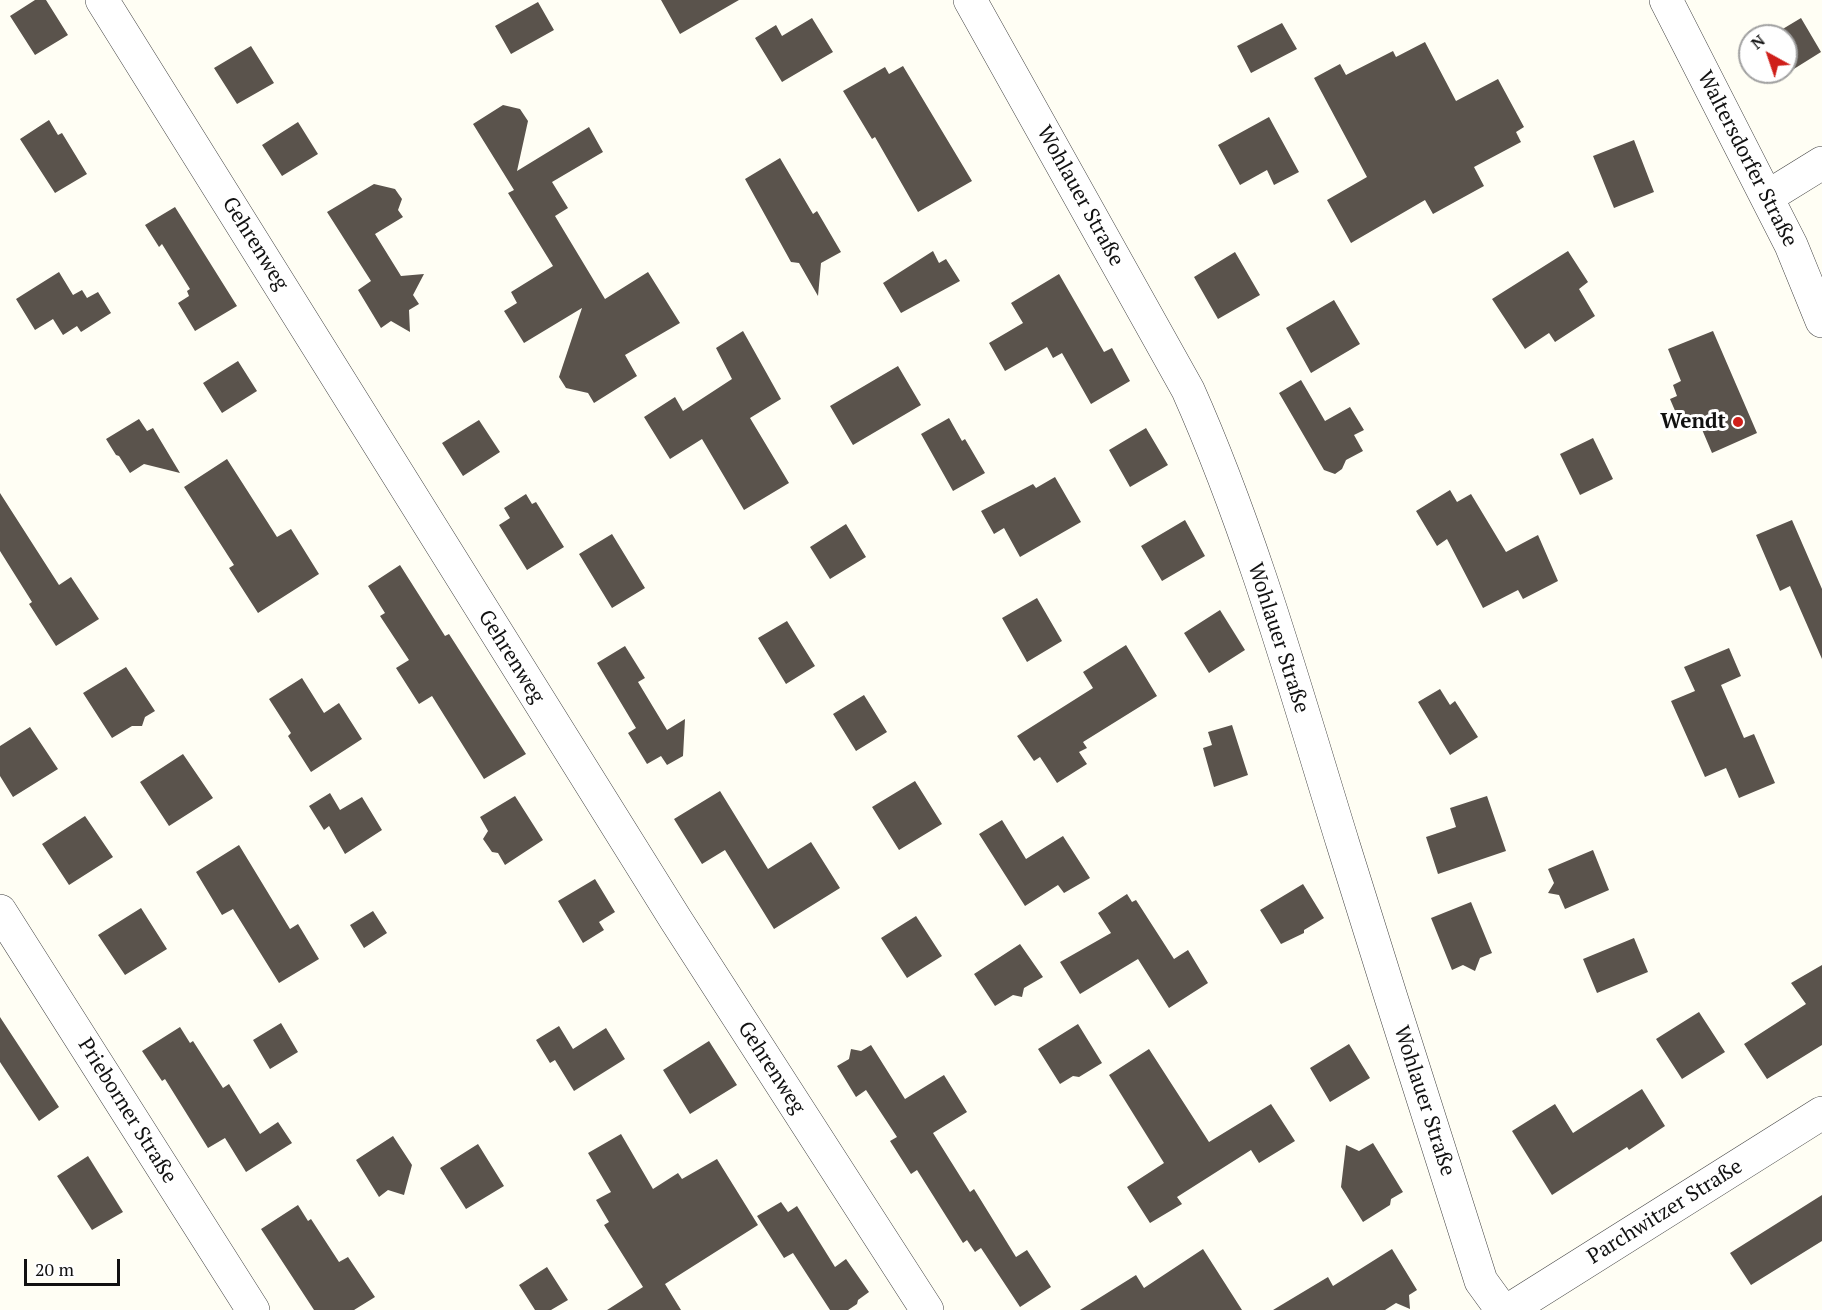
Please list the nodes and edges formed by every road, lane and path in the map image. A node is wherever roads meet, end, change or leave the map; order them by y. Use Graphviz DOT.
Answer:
graph roads {
  1 [pos="102,0"];
  2 [pos="970,0"];
  3 [pos="1666,0"];
  4 [pos="1822,163"];
  5 [pos="1767,197"];
  6 [pos="1822,321"];
  7 [pos="0,911"];
  8 [pos="1822,1113"];
  9 [pos="253,1310"];
  10 [pos="927,1310"];
  11 [pos="1502,1310"];
  12 [pos="1509,1310"];
  1 -- 10 [label="street, Gehrenweg"];
  2 -- 11 [label="street, Wohlauer Straße"];
  3 -- 5 [label="street, Waltersdorfer Straße"];
  4 -- 5 [label="street"];
  5 -- 6 [label="street, Waltersdorfer Straße"];
  7 -- 9 [label="street, Prieborner Straße"];
  8 -- 12 [label="street, Parchwitzer Straße"];
}
